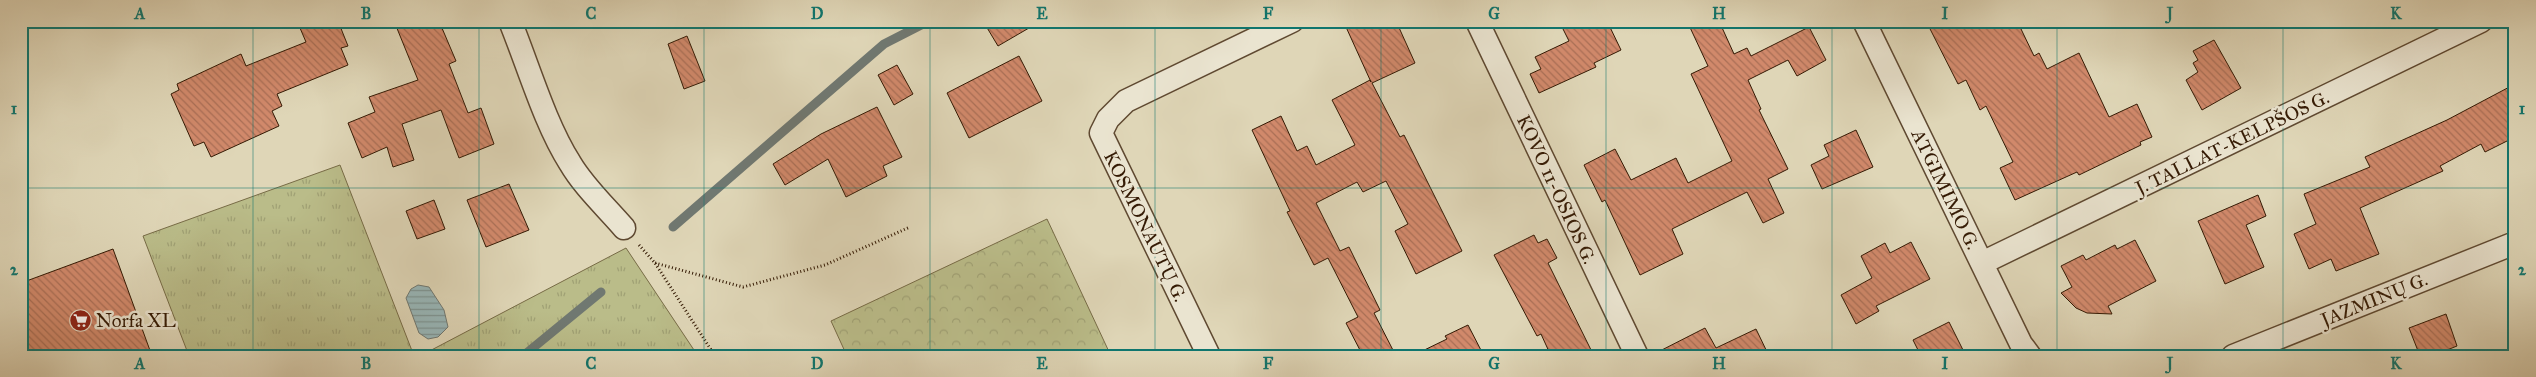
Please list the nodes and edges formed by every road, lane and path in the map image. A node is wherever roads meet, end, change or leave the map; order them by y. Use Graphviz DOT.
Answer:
graph roads {
  1 [pos="510,21"];
  2 [pos="1292,21"];
  3 [pos="1477,21"];
  4 [pos="1864,21"];
  5 [pos="2480,21"];
  6 [pos="910,227"];
  7 [pos="624,228"];
  8 [pos="2515,242"];
  9 [pos="655,263"];
  10 [pos="1982,263"];
  11 [pos="715,356"];
  12 [pos="1209,356"];
  13 [pos="1637,356"];
  14 [pos="2030,356"];
  15 [pos="2233,356"];
  1 -- 7 [label="street"];
  2 -- 12 [label="street, KOSMONAUTŲ G."];
  3 -- 13 [label="street, KOVO 11-OSIOS G."];
  4 -- 10 [label="street, ATGIMIMO G."];
  5 -- 10 [label="street, J. TALLAT-KELPŠOS G."];
  6 -- 9 [label="path"];
  7 -- 9 [label="path"];
  8 -- 15 [label="street, JAZMINŲ G."];
  9 -- 11 [label="path"];
  10 -- 14 [label="street, ATGIMIMO G."];
}
